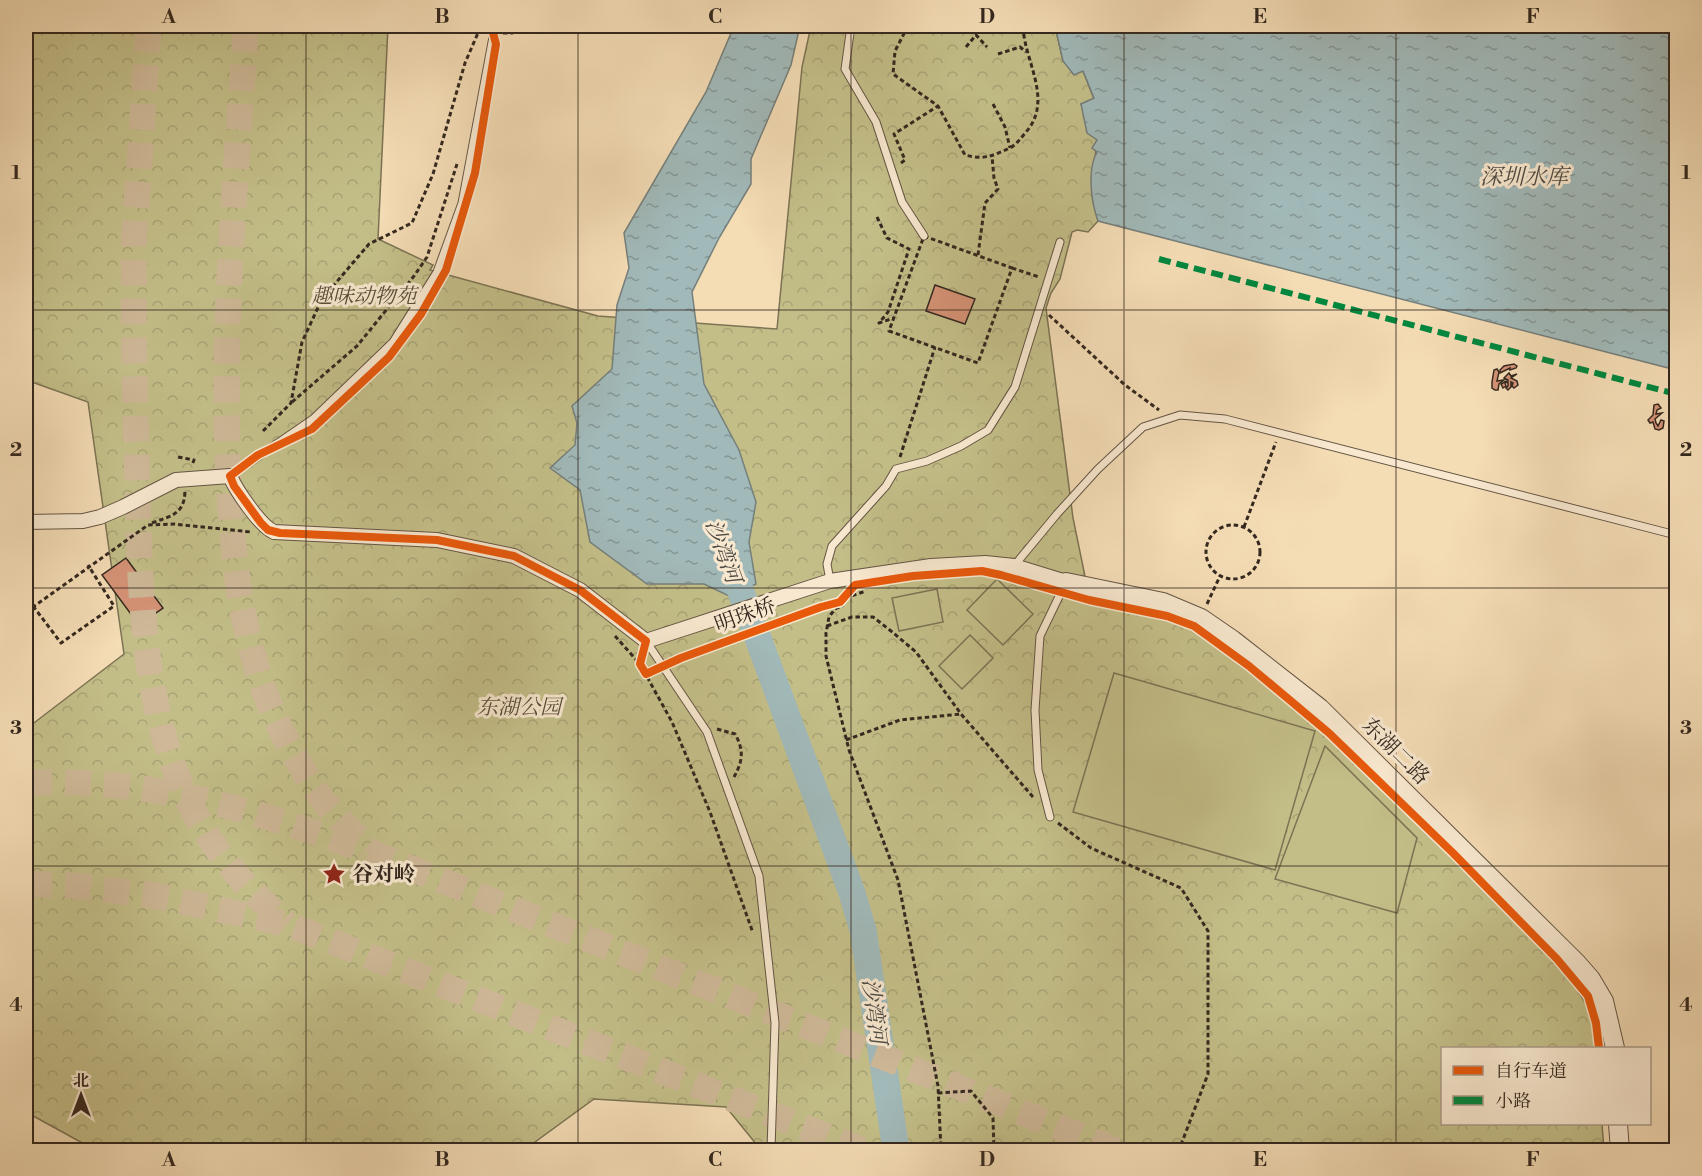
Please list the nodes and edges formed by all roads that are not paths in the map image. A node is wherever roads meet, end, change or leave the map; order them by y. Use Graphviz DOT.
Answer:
graph roads {
  1 [pos="851,26"];
  2 [pos="495,28"];
  3 [pos="924,236"];
  4 [pos="1060,242"];
  5 [pos="230,476"];
  6 [pos="26,522"];
  7 [pos="1677,535"];
  8 [pos="1014,566"];
  9 [pos="830,581"];
  10 [pos="1066,582"];
  11 [pos="646,641"];
  12 [pos="1050,817"];
  13 [pos="1615,1047"];
  14 [pos="1618,1125"];
  15 [pos="771,1150"];
  16 [pos="1620,1150"];
  1 -- 3 [label="lane"];
  2 -- 5 [label="lane"];
  4 -- 9 [label="lane"];
  5 -- 6 [label="street"];
  5 -- 11 [label="street"];
  7 -- 8 [label="lane"];
  8 -- 9 [label="street, 明珠桥"];
  8 -- 10 [label="street, 明珠桥"];
  9 -- 11 [label="street, 明珠桥"];
  10 -- 12 [label="lane"];
  10 -- 13 [label="street, 东湖二路"];
  11 -- 15 [label="lane"];
  14 -- 16 [label="street"];
}
